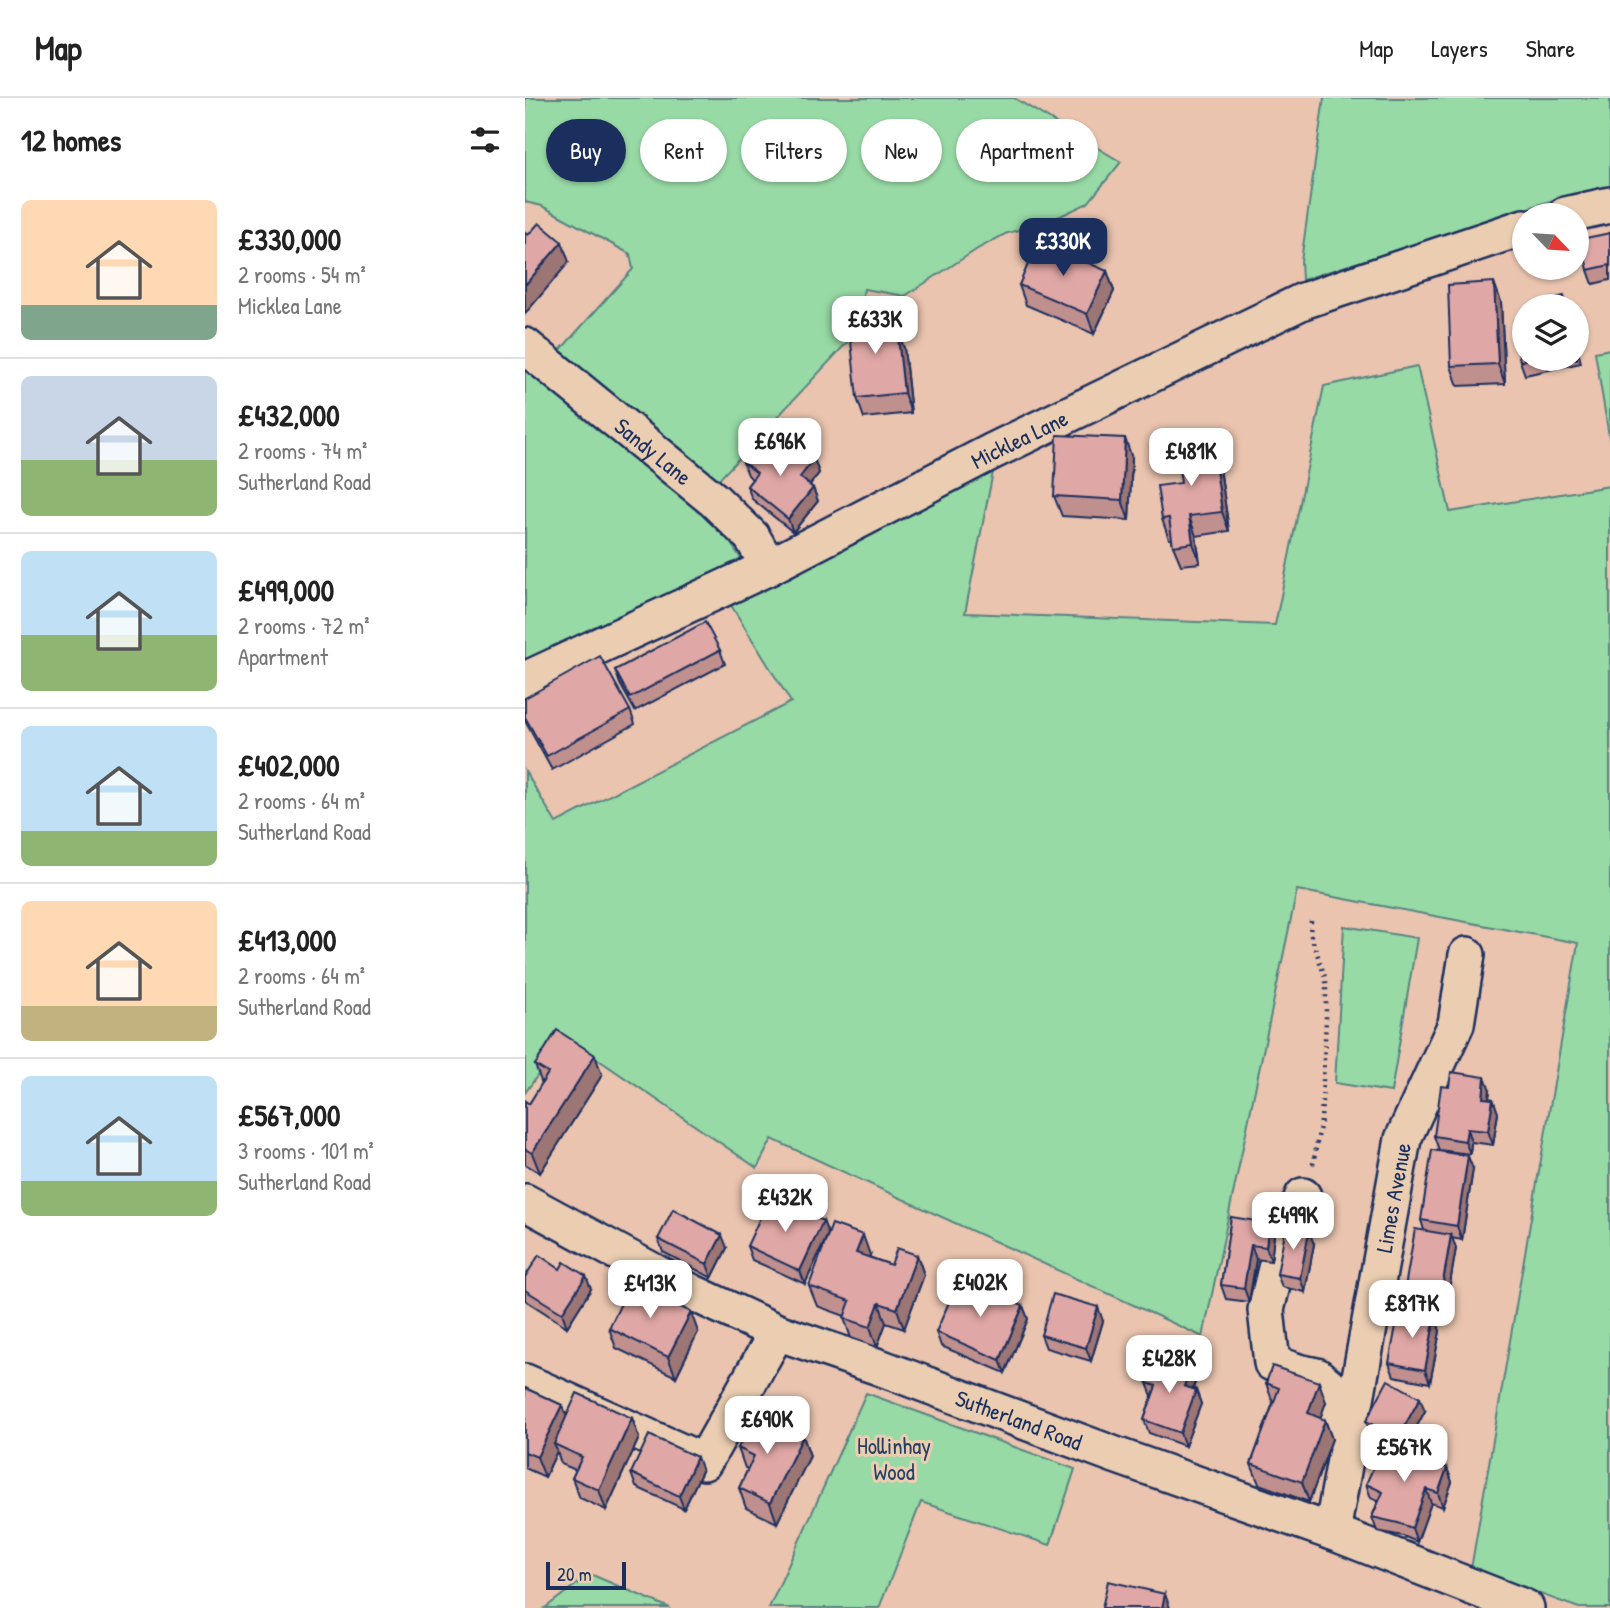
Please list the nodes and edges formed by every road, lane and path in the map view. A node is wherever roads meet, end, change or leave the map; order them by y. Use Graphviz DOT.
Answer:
graph roads {
  1 [pos="1610,205"];
  2 [pos="1589,210"];
  3 [pos="1512,231"];
  4 [pos="525,346"];
  5 [pos="769,568"];
  6 [pos="525,680"];
  7 [pos="1311,921"];
  8 [pos="1467,954"];
  9 [pos="1303,1196"];
  10 [pos="525,1202"];
  11 [pos="777,1332"];
  12 [pos="525,1382"];
  13 [pos="1350,1430"];
  14 [pos="1332,1532"];
  15 [pos="1526,1608"];
  1 -- 2 [label="street"];
  3 -- 5 [label="street, Micklea Lane"];
  4 -- 5 [label="street, Sandy Lane"];
  5 -- 6 [label="street, Micklea Lane"];
  7 -- 9 [label="path"];
  8 -- 13 [label="street, Limes Avenue"];
  9 -- 13 [label="street"];
  10 -- 11 [label="street, Sutherland Road"];
  11 -- 12 [label="street"];
  11 -- 14 [label="street, Sutherland Road"];
  13 -- 14 [label="street, Limes Avenue"];
  14 -- 15 [label="street, Sutherland Road"];
}
